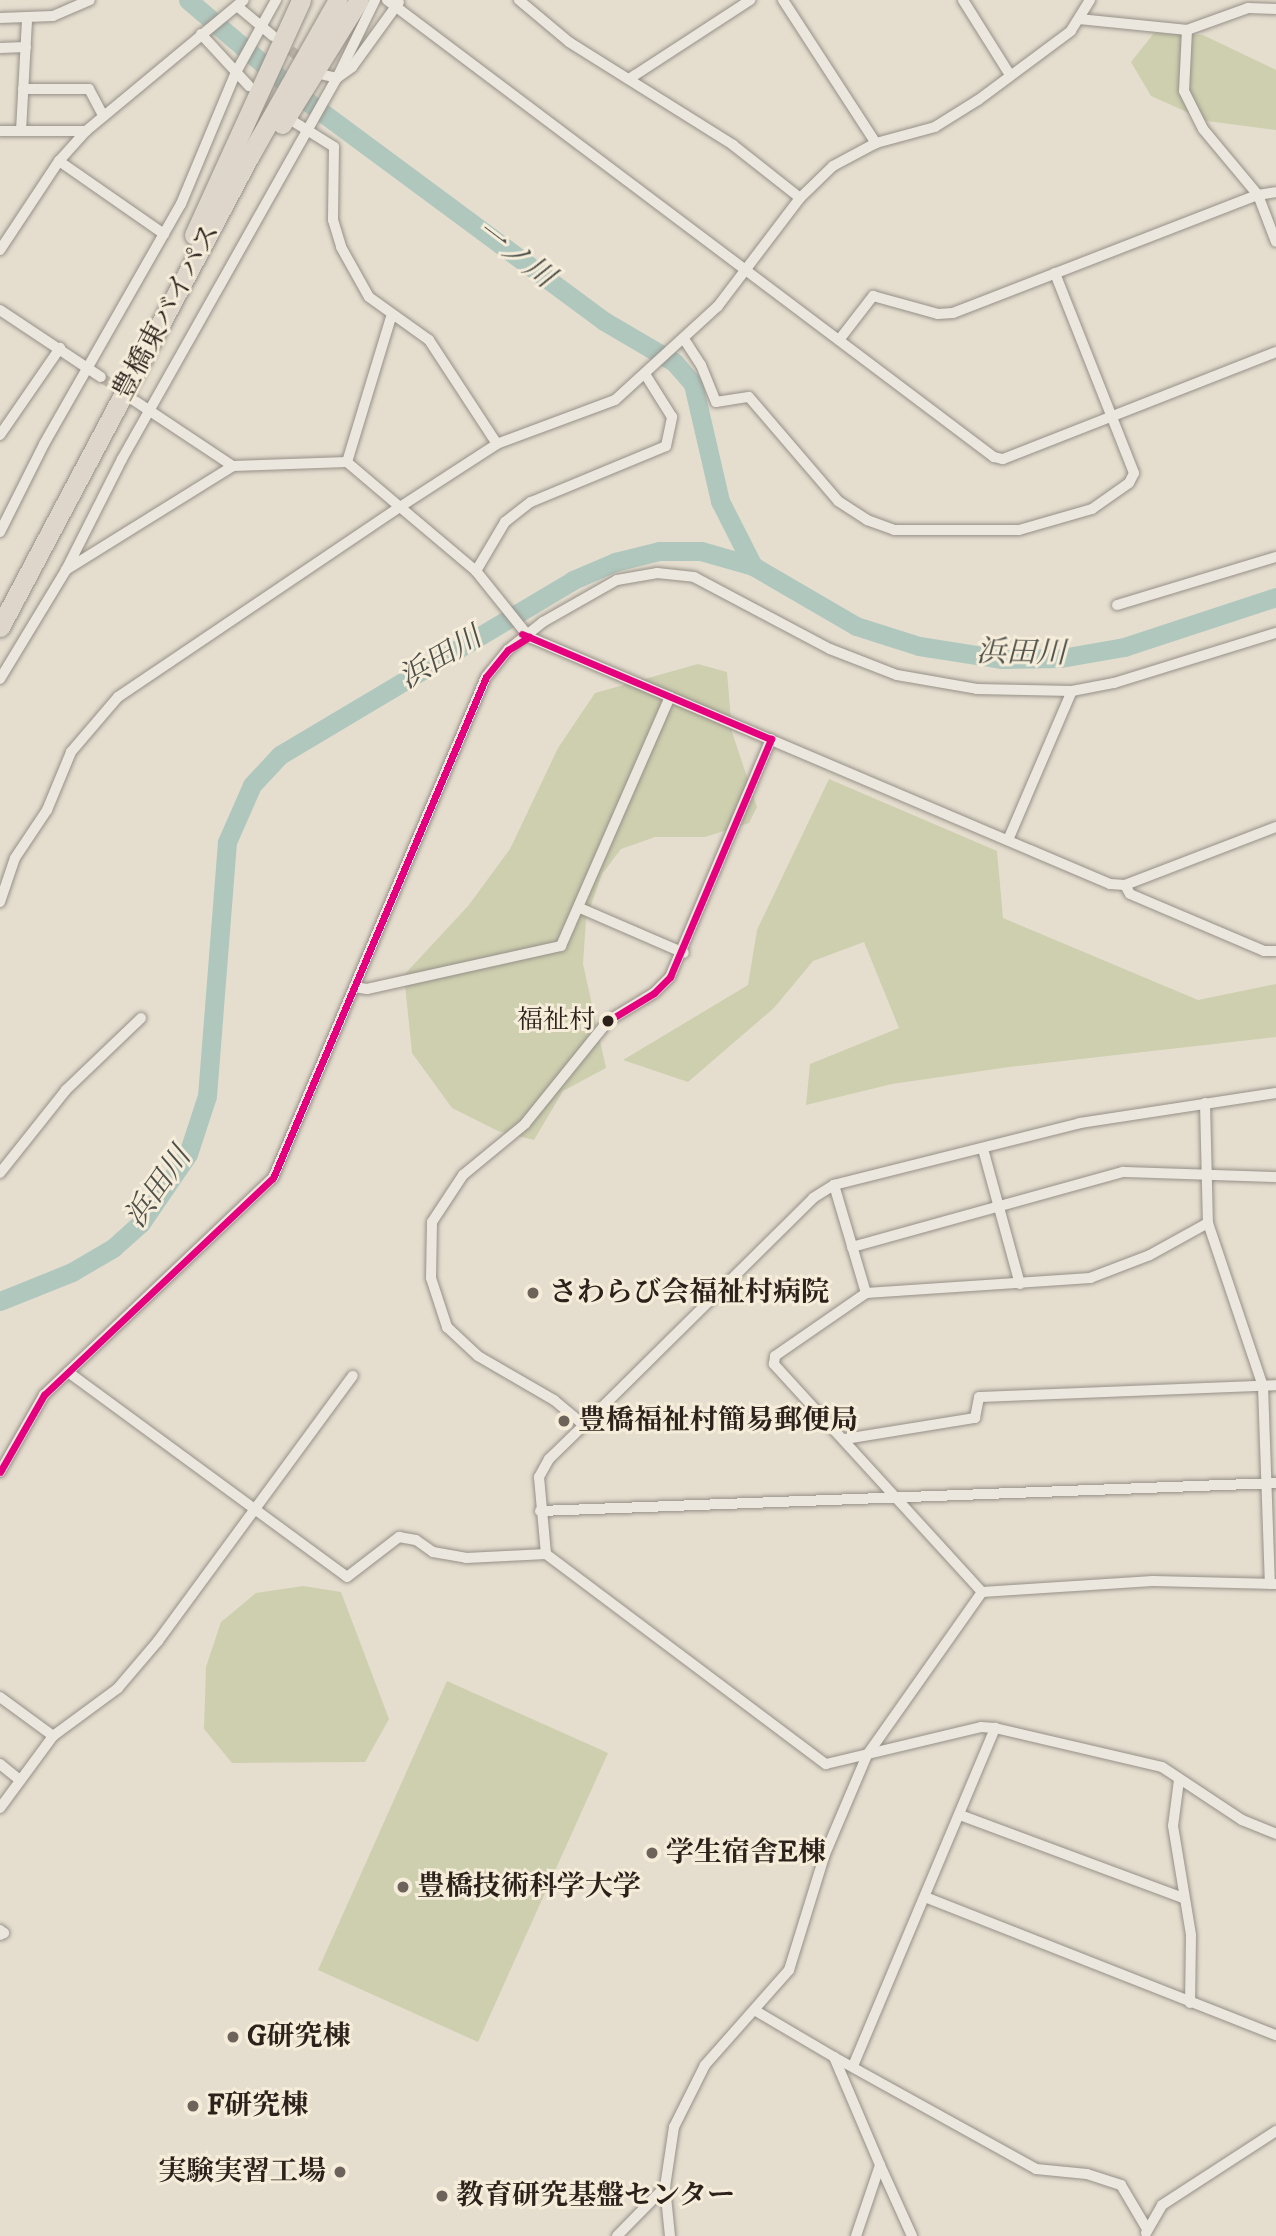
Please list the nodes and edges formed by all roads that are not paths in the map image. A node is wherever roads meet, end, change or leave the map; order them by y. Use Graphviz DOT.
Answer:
graph roads {
  1 [pos="90,0"];
  2 [pos="276,0"];
  3 [pos="301,0"];
  4 [pos="338,0"];
  5 [pos="359,0"];
  6 [pos="375,0"];
  7 [pos="519,0"];
  8 [pos="750,0"];
  9 [pos="783,0"];
  10 [pos="963,0"];
  11 [pos="1090,0"];
  12 [pos="394,2"];
  13 [pos="1247,4"];
  14 [pos="238,5"];
  15 [pos="1276,9"];
  16 [pos="0,18"];
  17 [pos="1079,19"];
  18 [pos="27,20"];
  19 [pos="260,28"];
  20 [pos="1187,30"];
  21 [pos="201,34"];
  22 [pos="275,42"];
  23 [pos="26,47"];
  24 [pos="0,48"];
  25 [pos="237,71"];
  26 [pos="311,72"];
  27 [pos="1010,75"];
  28 [pos="337,78"];
  29 [pos="629,79"];
  30 [pos="254,87"];
  31 [pos="23,89"];
  32 [pos="286,112"];
  33 [pos="103,115"];
  34 [pos="308,127"];
  35 [pos="0,131"];
  36 [pos="22,131"];
  37 [pos="86,131"];
  38 [pos="876,144"];
  39 [pos="59,161"];
  40 [pos="1276,192"];
  41 [pos="1258,195"];
  42 [pos="800,198"];
  43 [pos="164,234"];
  44 [pos="1276,242"];
  45 [pos="0,250"];
  46 [pos="747,270"];
  47 [pos="1055,273"];
  48 [pos="0,310"];
  49 [pos="391,317"];
  50 [pos="683,340"];
  51 [pos="839,340"];
  52 [pos="60,348"];
  53 [pos="1276,352"];
  54 [pos="86,368"];
  55 [pos="649,371"];
  56 [pos="101,377"];
  57 [pos="129,400"];
  58 [pos="149,411"];
  59 [pos="1111,416"];
  60 [pos="0,435"];
  61 [pos="497,444"];
  62 [pos="347,462"];
  63 [pos="233,466"];
  64 [pos="400,507"];
  65 [pos="0,531"];
  66 [pos="1276,557"];
  67 [pos="66,570"];
  68 [pos="476,571"];
  69 [pos="1117,605"];
  70 [pos="0,627"];
  71 [pos="1276,633"];
  72 [pos="526,636"];
  73 [pos="0,679"];
  74 [pos="1072,691"];
  75 [pos="670,698"];
  76 [pos="771,739"];
  77 [pos="1276,827"];
  78 [pos="1008,840"];
  79 [pos="1125,885"];
  80 [pos="0,902"];
  81 [pos="580,908"];
  82 [pos="1276,951"];
  83 [pos="684,953"];
  84 [pos="354,986"];
  85 [pos="141,1018"];
  86 [pos="1276,1093"];
  87 [pos="1205,1103"];
  88 [pos="983,1149"];
  89 [pos="0,1172"];
  90 [pos="1209,1176"];
  91 [pos="1276,1177"];
  92 [pos="834,1185"];
  93 [pos="999,1205"];
  94 [pos="1208,1223"];
  95 [pos="852,1247"];
  96 [pos="1020,1284"];
  97 [pos="866,1293"];
  98 [pos="68,1372"];
  99 [pos="353,1376"];
  100 [pos="1276,1385"];
  101 [pos="1264,1386"];
  102 [pos="584,1424"];
  103 [pos="845,1439"];
  104 [pos="1,1470"];
  105 [pos="1272,1483"];
  106 [pos="895,1494"];
  107 [pos="254,1510"];
  108 [pos="540,1511"];
  109 [pos="546,1554"];
  110 [pos="1273,1584"];
  111 [pos="982,1592"];
  112 [pos="0,1697"];
  113 [pos="995,1728"];
  114 [pos="53,1736"];
  115 [pos="867,1755"];
  116 [pos="0,1764"];
  117 [pos="20,1780"];
  118 [pos="1179,1780"];
  119 [pos="0,1808"];
  120 [pos="960,1815"];
  121 [pos="1276,1834"];
  122 [pos="925,1897"];
  123 [pos="1183,1898"];
  124 [pos="1190,2003"];
  125 [pos="756,2011"];
  126 [pos="1276,2035"];
  127 [pos="834,2057"];
  128 [pos="853,2066"];
  129 [pos="1276,2132"];
  130 [pos="880,2165"];
  131 [pos="665,2187"];
  132 [pos="1146,2233"];
  133 [pos="617,2236"];
  134 [pos="670,2236"];
  135 [pos="856,2236"];
  136 [pos="912,2236"];
  1 -- 18 [label="street"];
  2 -- 19 [label="street"];
  3 -- 22 [label="highway"];
  4 -- 26 [label="highway"];
  5 -- 26 [label="highway"];
  6 -- 28 [label="street"];
  7 -- 29 [label="street"];
  8 -- 29 [label="street"];
  9 -- 38 [label="street"];
  10 -- 27 [label="street"];
  11 -- 17 [label="street"];
  12 -- 28 [label="street"];
  12 -- 46 [label="street"];
  13 -- 15 [label="street"];
  13 -- 20 [label="street"];
  14 -- 19 [label="street"];
  14 -- 21 [label="street"];
  16 -- 18 [label="street"];
  17 -- 20 [label="street"];
  17 -- 27 [label="street"];
  18 -- 23 [label="street"];
  19 -- 22 [label="street"];
  19 -- 25 [label="street"];
  20 -- 41 [label="street"];
  21 -- 25 [label="street"];
  21 -- 33 [label="street"];
  22 -- 30 [label="highway"];
  23 -- 24 [label="street"];
  23 -- 31 [label="street"];
  25 -- 30 [label="street"];
  25 -- 43 [label="street"];
  26 -- 28 [label="street"];
  26 -- 32 [label="highway"];
  27 -- 38 [label="street"];
  28 -- 34 [label="street"];
  29 -- 42 [label="street"];
  30 -- 57 [label="highway"];
  31 -- 33 [label="street"];
  31 -- 36 [label="street"];
  32 -- 34 [label="street"];
  32 -- 57 [label="highway, 豊橋東バイパス"];
  33 -- 37 [label="street"];
  34 -- 49 [label="street"];
  34 -- 58 [label="street"];
  35 -- 36 [label="street"];
  36 -- 37 [label="street"];
  37 -- 39 [label="street"];
  38 -- 42 [label="street"];
  39 -- 43 [label="street"];
  39 -- 45 [label="street"];
  40 -- 41 [label="street"];
  41 -- 44 [label="street"];
  41 -- 47 [label="street"];
  42 -- 46 [label="street"];
  43 -- 54 [label="street"];
  46 -- 50 [label="street"];
  46 -- 51 [label="street"];
  47 -- 51 [label="street"];
  47 -- 59 [label="street"];
  48 -- 52 [label="street"];
  49 -- 61 [label="street"];
  49 -- 62 [label="street"];
  50 -- 55 [label="street"];
  50 -- 59 [label="street"];
  51 -- 59 [label="street"];
  52 -- 54 [label="street"];
  52 -- 60 [label="street"];
  53 -- 59 [label="street"];
  54 -- 56 [label="street"];
  54 -- 65 [label="street"];
  55 -- 61 [label="street"];
  55 -- 68 [label="street"];
  57 -- 58 [label="street"];
  57 -- 70 [label="highway, 豊橋東バイパス"];
  58 -- 63 [label="street"];
  58 -- 67 [label="street"];
  61 -- 64 [label="street"];
  62 -- 63 [label="street"];
  62 -- 64 [label="street"];
  63 -- 67 [label="street"];
  64 -- 68 [label="street"];
  64 -- 80 [label="street"];
  66 -- 69 [label="street"];
  67 -- 73 [label="street"];
  68 -- 72 [label="street"];
  71 -- 74 [label="street"];
  72 -- 74 [label="street"];
  72 -- 75 [label="street"];
  72 -- 84 [label="street"];
  74 -- 78 [label="street"];
  75 -- 76 [label="street"];
  75 -- 81 [label="street"];
  76 -- 78 [label="street"];
  76 -- 83 [label="street"];
  77 -- 79 [label="street"];
  78 -- 79 [label="street"];
  79 -- 82 [label="street"];
  81 -- 83 [label="street"];
  81 -- 84 [label="street"];
  83 -- 102 [label="street"];
  84 -- 98 [label="street"];
  85 -- 89 [label="street"];
  86 -- 87 [label="street"];
  87 -- 88 [label="street"];
  87 -- 90 [label="street"];
  88 -- 92 [label="street"];
  88 -- 93 [label="street"];
  90 -- 91 [label="street"];
  90 -- 93 [label="street"];
  90 -- 94 [label="street"];
  92 -- 95 [label="street"];
  92 -- 102 [label="street"];
  93 -- 95 [label="street"];
  93 -- 96 [label="street"];
  94 -- 96 [label="street"];
  94 -- 101 [label="street"];
  95 -- 97 [label="street"];
  96 -- 97 [label="street"];
  97 -- 103 [label="street"];
  98 -- 104 [label="street"];
  98 -- 107 [label="street"];
  99 -- 107 [label="street"];
  100 -- 101 [label="street"];
  101 -- 103 [label="street"];
  101 -- 105 [label="street"];
  102 -- 108 [label="street"];
  103 -- 106 [label="street"];
  105 -- 106 [label="street"];
  105 -- 110 [label="street"];
  106 -- 108 [label="street"];
  106 -- 111 [label="street"];
  107 -- 109 [label="street"];
  107 -- 114 [label="street"];
  108 -- 109 [label="street"];
  109 -- 115 [label="street"];
  110 -- 111 [label="street"];
  111 -- 115 [label="street"];
  112 -- 114 [label="street"];
  113 -- 115 [label="street"];
  113 -- 118 [label="street"];
  113 -- 120 [label="street"];
  114 -- 117 [label="street"];
  115 -- 125 [label="street"];
  116 -- 117 [label="street"];
  117 -- 119 [label="street"];
  118 -- 121 [label="street"];
  118 -- 123 [label="street"];
  120 -- 122 [label="street"];
  120 -- 123 [label="street"];
  122 -- 124 [label="street"];
  122 -- 128 [label="street"];
  123 -- 124 [label="street"];
  124 -- 126 [label="street"];
  125 -- 127 [label="street"];
  125 -- 131 [label="street"];
  127 -- 128 [label="street"];
  127 -- 130 [label="street"];
  128 -- 132 [label="street"];
  129 -- 132 [label="street"];
  130 -- 135 [label="street"];
  130 -- 136 [label="street"];
  131 -- 133 [label="street"];
  131 -- 134 [label="street"];
}
